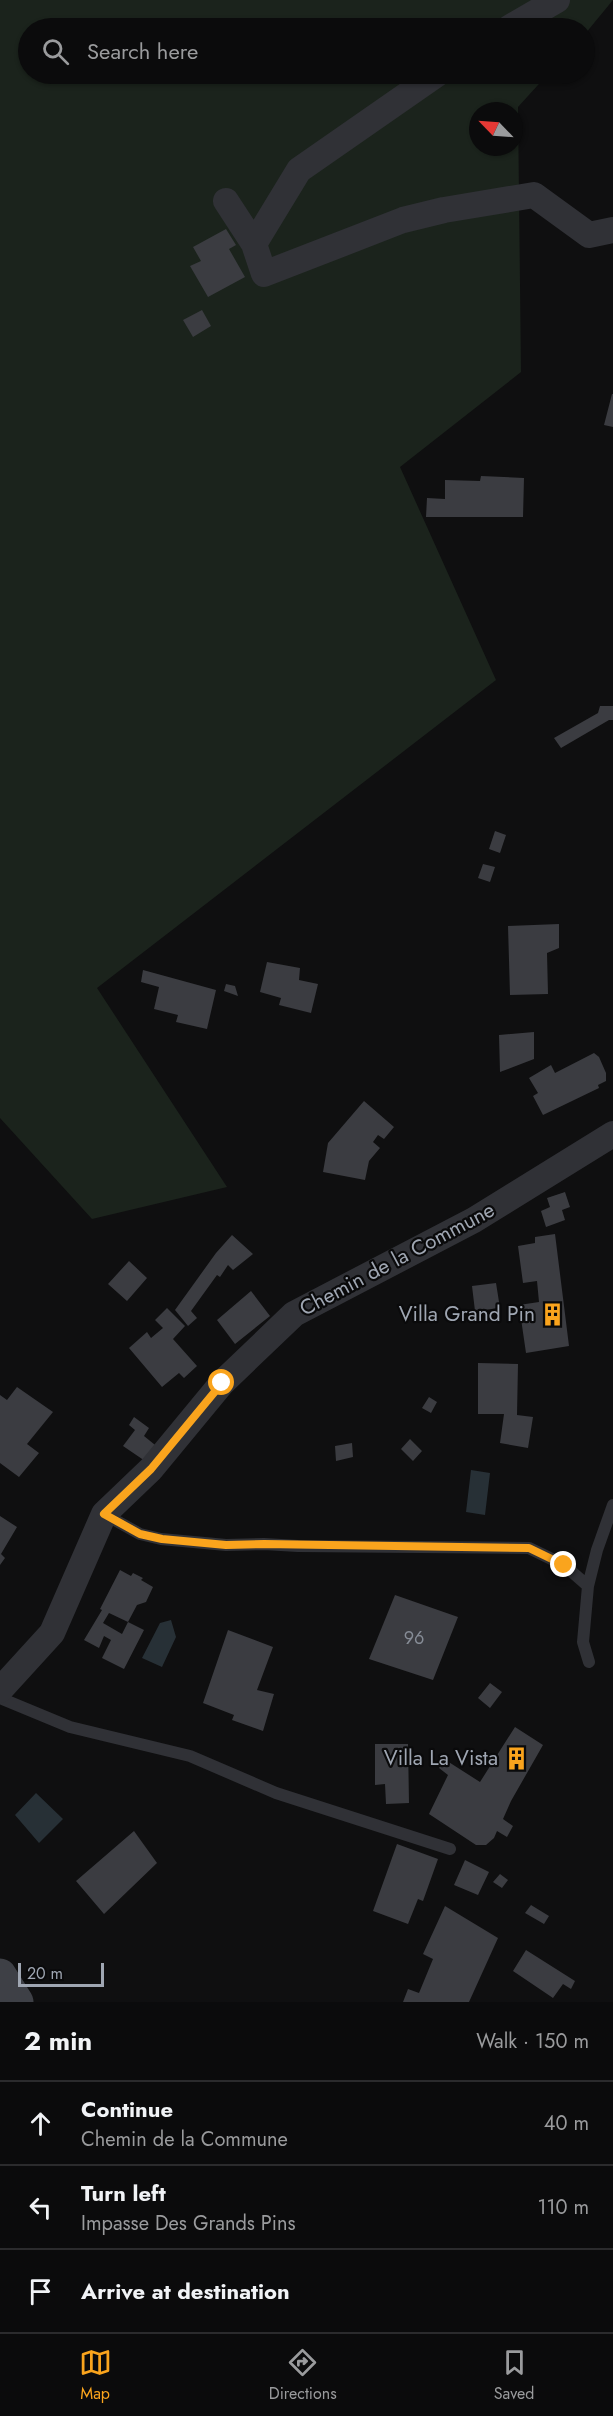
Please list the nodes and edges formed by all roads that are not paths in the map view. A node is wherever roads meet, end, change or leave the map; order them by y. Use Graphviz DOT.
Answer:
graph roads {
  1 [pos="557,0"];
  2 [pos="526,18"];
  3 [pos="423,84"];
  4 [pos="226,201"];
  5 [pos="613,230"];
  6 [pos="254,244"];
  7 [pos="613,1134"];
  8 [pos="613,1505"];
  9 [pos="104,1514"];
  10 [pos="588,1586"];
  11 [pos="589,1662"];
  12 [pos="0,1690"];
  13 [pos="0,1698"];
  14 [pos="450,1849"];
  15 [pos="0,1976"];
  16 [pos="17,2002"];
  1 -- 2 [label="street"];
  3 -- 6 [label="street"];
  4 -- 6 [label="street"];
  5 -- 6 [label="street"];
  7 -- 9 [label="street, Chemin de la Commune"];
  8 -- 10 [label="lane"];
  9 -- 10 [label="lane"];
  9 -- 12 [label="street"];
  10 -- 11 [label="lane"];
  13 -- 14 [label="lane"];
  15 -- 16 [label="street"];
}
